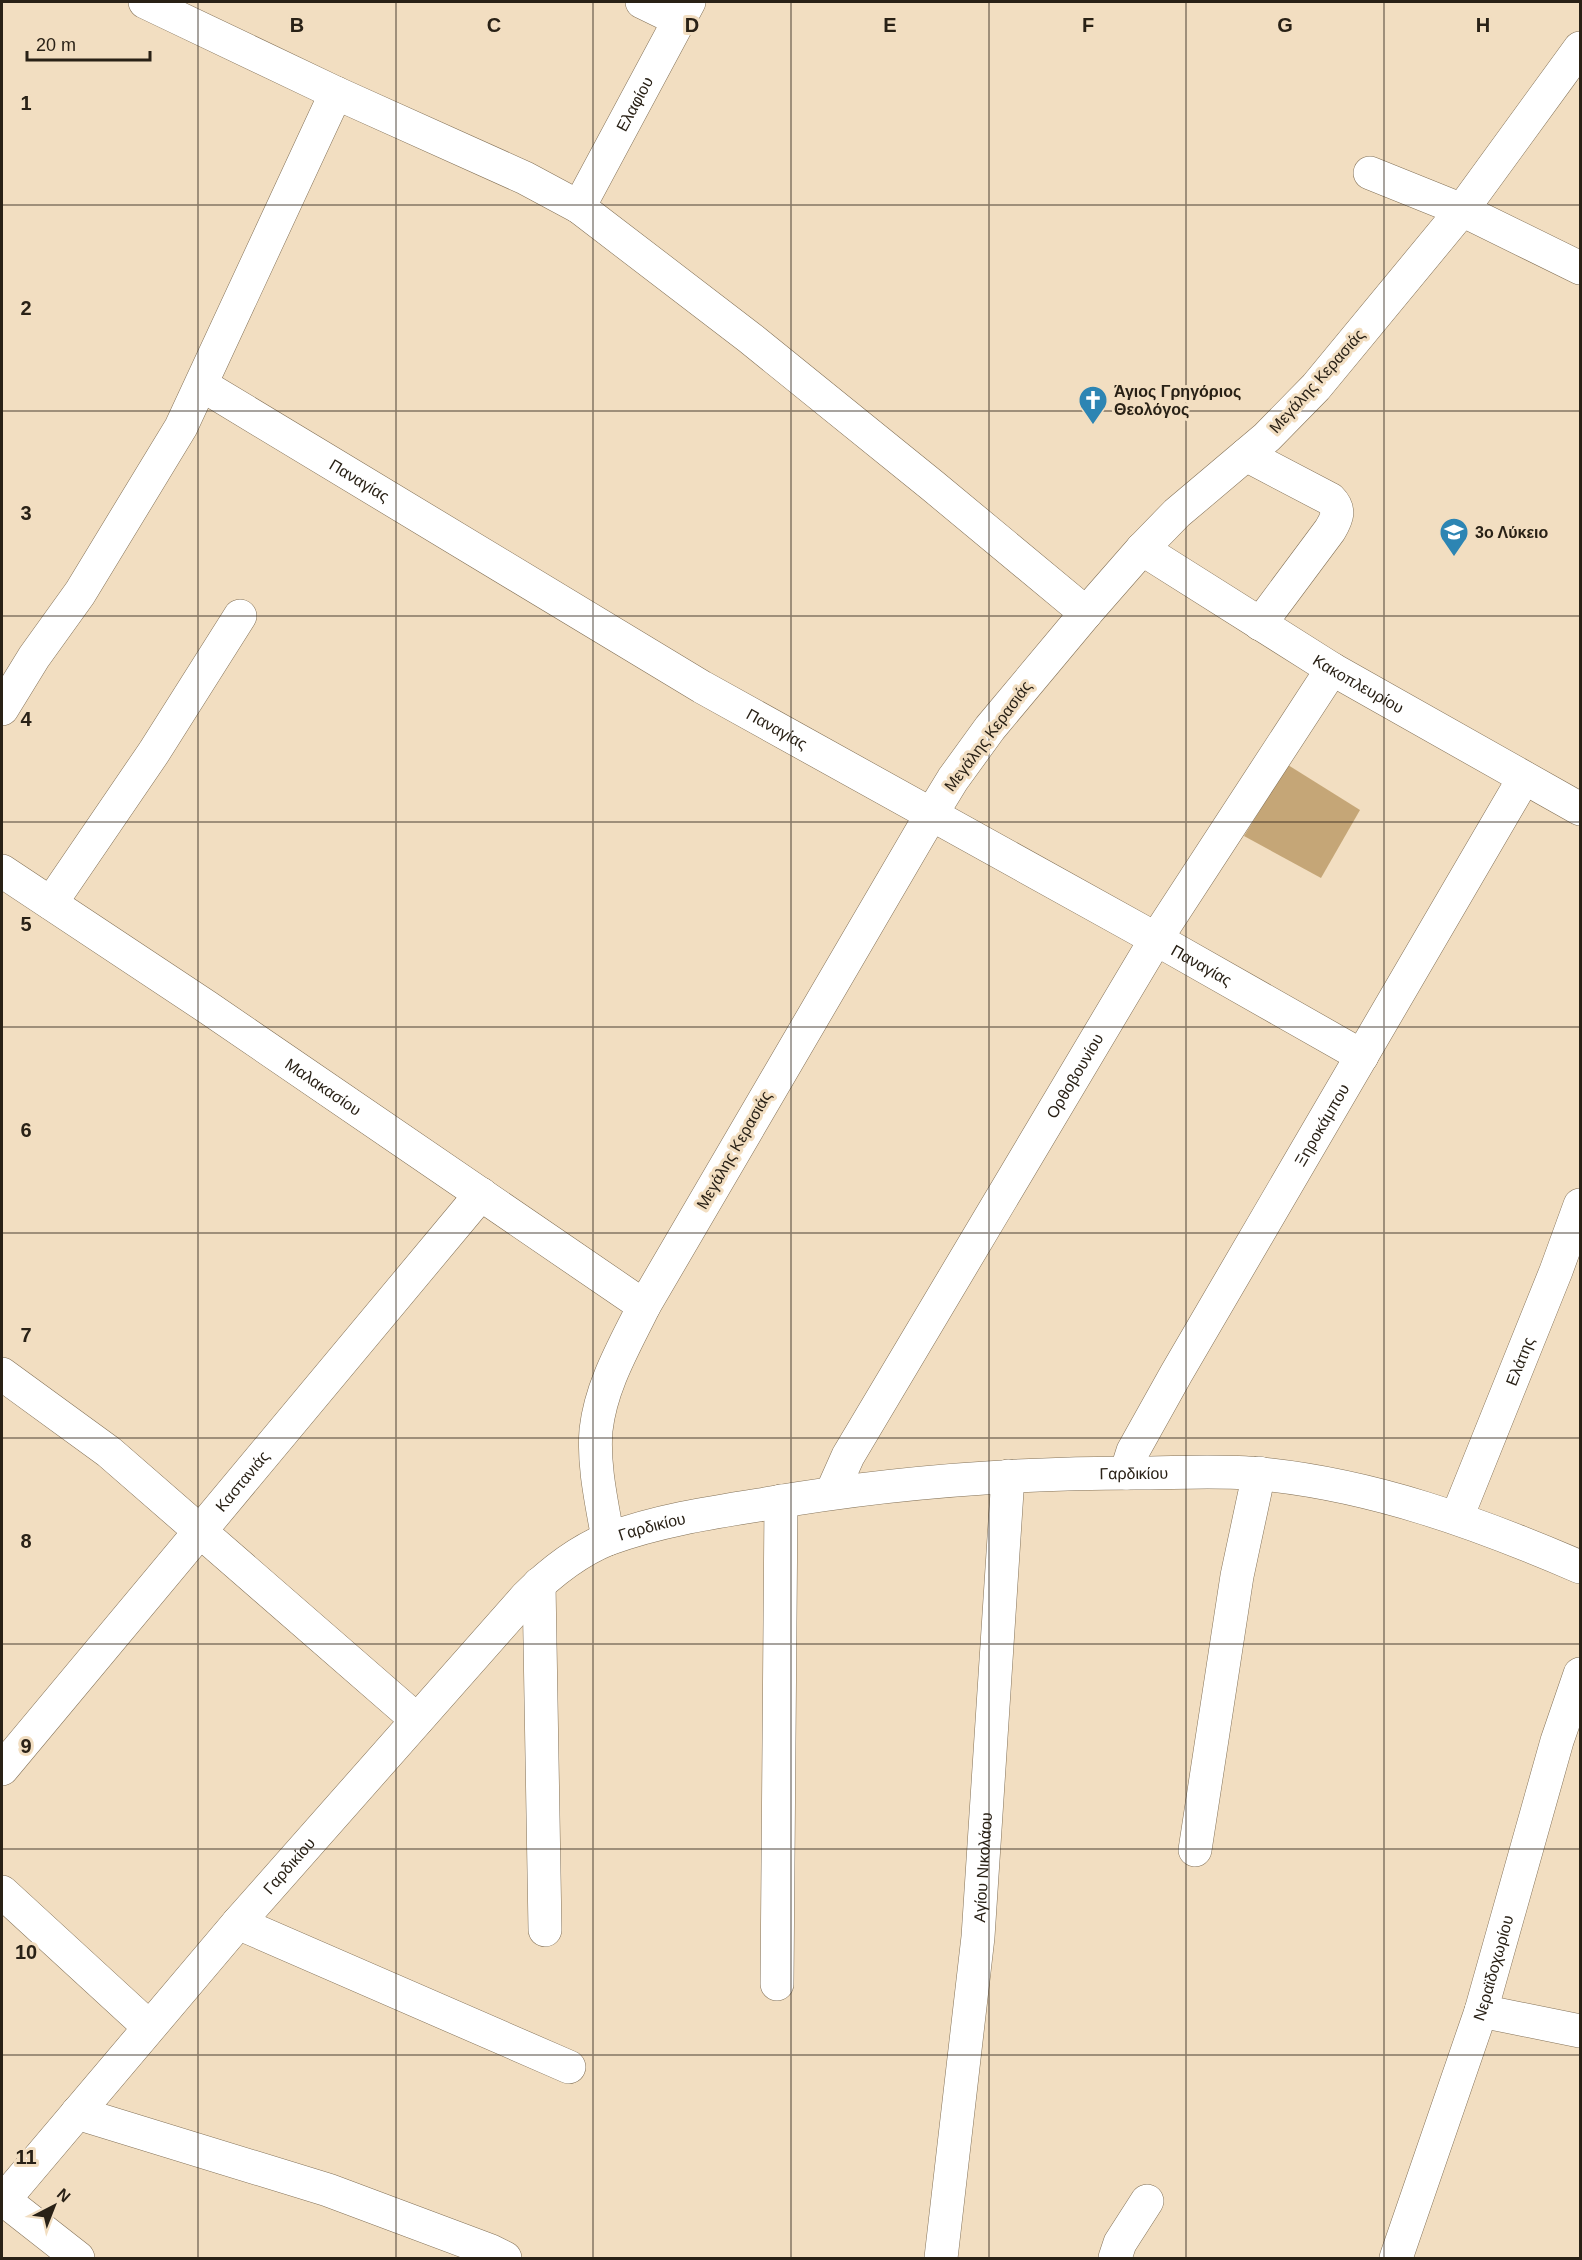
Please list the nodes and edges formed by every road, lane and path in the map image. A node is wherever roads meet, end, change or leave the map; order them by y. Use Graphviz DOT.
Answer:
graph roads {
  1 [pos="145,2"];
  2 [pos="642,2"];
  3 [pos="684,11"];
  4 [pos="1581,48"];
  5 [pos="336,93"];
  6 [pos="1370,173"];
  7 [pos="579,207"];
  8 [pos="1462,210"];
  9 [pos="1581,268"];
  10 [pos="202,385"];
  11 [pos="1246,454"];
  12 [pos="1142,549"];
  13 [pos="1086,613"];
  14 [pos="240,616"];
  15 [pos="1260,624"];
  16 [pos="1332,669"];
  17 [pos="2,709"];
  18 [pos="1524,778"];
  19 [pos="1581,809"];
  20 [pos="931,815"];
  21 [pos="2,871"];
  22 [pos="51,903"];
  23 [pos="1156,939"];
  24 [pos="1362,1056"];
  25 [pos="481,1194"];
  26 [pos="1581,1205"];
  27 [pos="645,1306"];
  28 [pos="2,1374"];
  29 [pos="1126,1473"];
  30 [pos="1259,1473"];
  31 [pos="1008,1476"];
  32 [pos="832,1492"];
  33 [pos="781,1501"];
  34 [pos="1457,1517"];
  35 [pos="201,1531"];
  36 [pos="608,1539"];
  37 [pos="1581,1567"];
  38 [pos="539,1584"];
  39 [pos="1581,1674"];
  40 [pos="417,1720"];
  41 [pos="2,1768"];
  42 [pos="1195,1850"];
  43 [pos="2,1892"];
  44 [pos="238,1923"];
  45 [pos="545,1930"];
  46 [pos="777,1984"];
  47 [pos="1481,2011"];
  48 [pos="149,2027"];
  49 [pos="1581,2031"];
  50 [pos="569,2067"];
  51 [pos="77,2113"];
  52 [pos="3,2201"];
  53 [pos="1147,2201"];
  54 [pos="78,2259"];
  55 [pos="505,2259"];
  56 [pos="941,2259"];
  57 [pos="1114,2259"];
  58 [pos="1396,2259"];
  1 -- 5 [label="street"];
  2 -- 3 [label="street"];
  3 -- 7 [label="street, Ελαφίου"];
  4 -- 8 [label="street, Μεγάλης Κερασιάς"];
  5 -- 7 [label="street"];
  5 -- 10 [label="street"];
  6 -- 8 [label="street"];
  7 -- 13 [label="street"];
  8 -- 9 [label="street"];
  8 -- 11 [label="street, Μεγάλης Κερασιάς"];
  10 -- 17 [label="street"];
  10 -- 20 [label="street, Παναγίας"];
  11 -- 12 [label="street, Μεγάλης Κερασιάς"];
  11 -- 15 [label="street"];
  12 -- 13 [label="street, Μεγάλης Κερασιάς"];
  12 -- 15 [label="street, Κακοπλευρίου"];
  13 -- 20 [label="street, Μεγάλης Κερασιάς"];
  14 -- 22 [label="street"];
  15 -- 16 [label="street, Κακοπλευρίου"];
  16 -- 18 [label="street, Κακοπλευρίου"];
  16 -- 23 [label="street, Ορθοβουνίου"];
  18 -- 19 [label="street, Κακοπλευρίου"];
  18 -- 24 [label="street, Ξηροκάμπου"];
  20 -- 23 [label="street, Παναγίας"];
  20 -- 27 [label="street, Μεγάλης Κερασιάς"];
  21 -- 22 [label="street, Μαλακασίου"];
  22 -- 25 [label="street, Μαλακασίου"];
  23 -- 24 [label="street, Παναγίας"];
  23 -- 32 [label="street, Ορθοβουνίου"];
  24 -- 29 [label="street, Ξηροκάμπου"];
  25 -- 27 [label="street, Μαλακασίου"];
  25 -- 35 [label="street, Καστανιάς"];
  26 -- 34 [label="street, Ελάτης"];
  27 -- 36 [label="street, Μεγάλης Κερασιάς"];
  28 -- 35 [label="street"];
  29 -- 30 [label="street, Γαρδικίου"];
  29 -- 31 [label="street, Γαρδικίου"];
  30 -- 34 [label="street, Γαρδικίου"];
  30 -- 42 [label="street"];
  31 -- 32 [label="street, Γαρδικίου"];
  31 -- 56 [label="street, Αγίου Νικολάου"];
  32 -- 33 [label="street, Γαρδικίου"];
  33 -- 36 [label="street, Γαρδικίου"];
  33 -- 46 [label="street"];
  34 -- 37 [label="street, Γαρδικίου"];
  35 -- 40 [label="street"];
  35 -- 41 [label="street, Καστανιάς"];
  36 -- 38 [label="street, Γαρδικίου"];
  38 -- 40 [label="street, Γαρδικίου"];
  38 -- 45 [label="street"];
  39 -- 47 [label="street, Νεραϊδοχωρίου"];
  40 -- 44 [label="street, Γαρδικίου"];
  43 -- 48 [label="street"];
  44 -- 48 [label="street, Γαρδικίου"];
  44 -- 50 [label="street"];
  47 -- 49 [label="street"];
  47 -- 58 [label="street, Νεραϊδοχωρίου"];
  48 -- 51 [label="street, Γαρδικίου"];
  51 -- 52 [label="street, Γαρδικίου"];
  51 -- 55 [label="street"];
  52 -- 54 [label="street"];
  53 -- 57 [label="street"];
}
